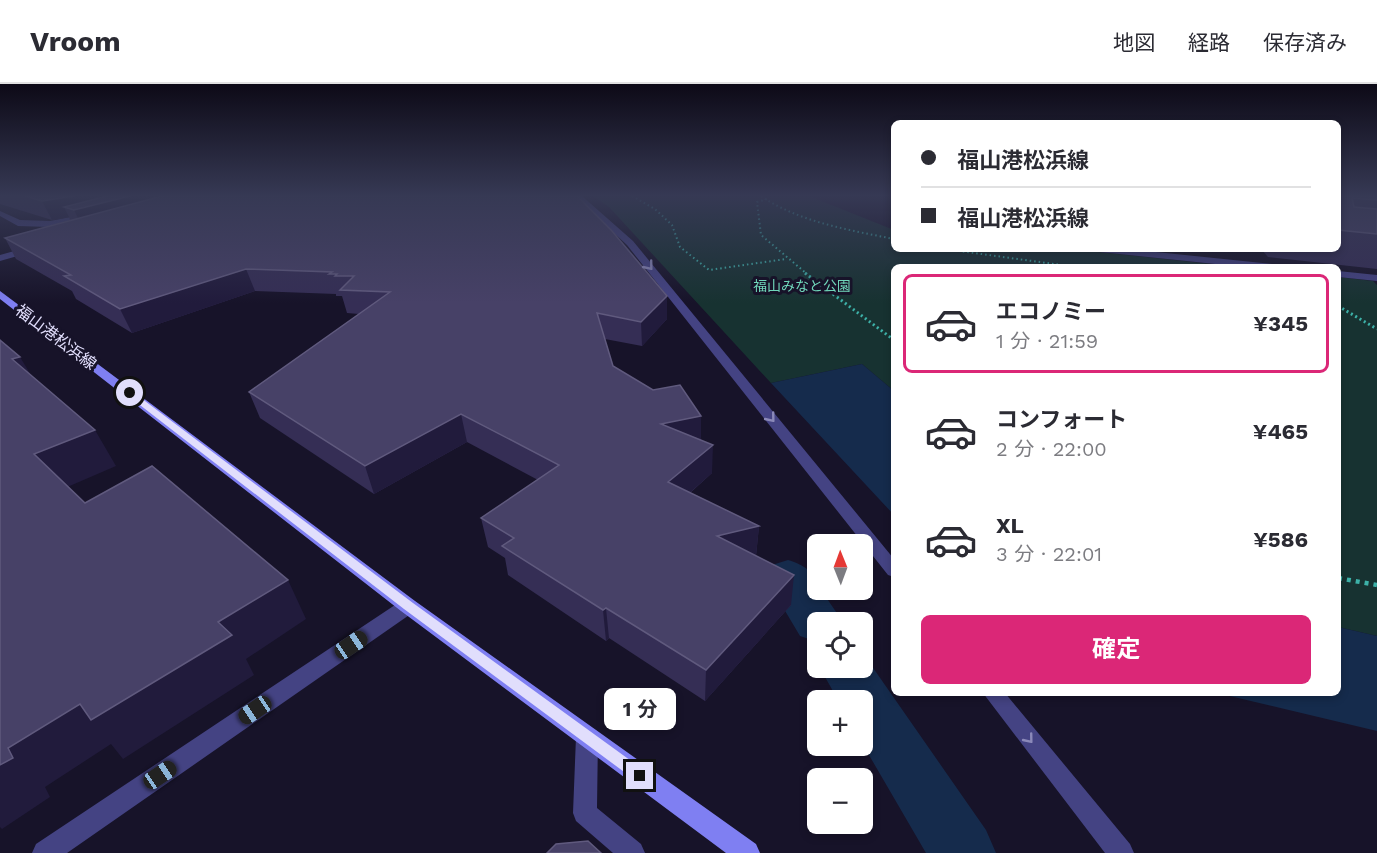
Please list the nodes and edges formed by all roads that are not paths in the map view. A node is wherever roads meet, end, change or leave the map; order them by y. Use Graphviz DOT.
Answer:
graph roads {
  1 [pos="618,232"];
  2 [pos="44,245"];
  3 [pos="1129,252"];
  4 [pos="0,258"];
  5 [pos="1243,264"];
  6 [pos="1341,274"];
  7 [pos="1377,278"];
  8 [pos="0,294"];
  9 [pos="891,567"];
  10 [pos="408,606"];
  11 [pos="995,696"];
  12 [pos="587,737"];
  13 [pos="45,853"];
  14 [pos="632,853"];
  15 [pos="747,853"];
  16 [pos="1121,853"];
  1 -- 9 [label="street, one-way"];
  2 -- 4 [label="street"];
  3 -- 5 [label="street"];
  6 -- 7 [label="street"];
  8 -- 10 [label="main road, 福山港松浜線"];
  10 -- 12 [label="main road, 福山港松浜線"];
  10 -- 13 [label="street"];
  11 -- 16 [label="street, one-way"];
  12 -- 14 [label="street"];
  12 -- 15 [label="main road, 福山港松浜線"];
}
